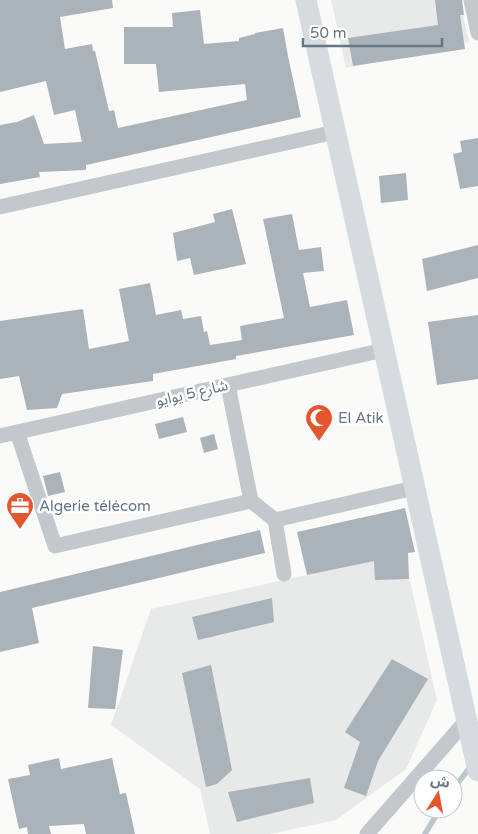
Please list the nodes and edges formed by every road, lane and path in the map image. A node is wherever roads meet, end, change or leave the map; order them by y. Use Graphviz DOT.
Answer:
graph roads {
  1 [pos="306,0"];
  2 [pos="471,0"];
  3 [pos="478,33"];
  4 [pos="335,132"];
  5 [pos="0,207"];
  6 [pos="384,350"];
  7 [pos="228,385"];
  8 [pos="17,432"];
  9 [pos="0,436"];
  10 [pos="414,488"];
  11 [pos="251,500"];
  12 [pos="274,520"];
  13 [pos="284,574"];
  14 [pos="466,721"];
  15 [pos="478,771"];
  16 [pos="367,834"];
  1 -- 4 [label="main road"];
  2 -- 3 [label="street"];
  4 -- 5 [label="street"];
  4 -- 6 [label="main road"];
  6 -- 7 [label="street, شارع 5 يوايو"];
  6 -- 10 [label="main road"];
  7 -- 8 [label="street, شارع 5 يوايو"];
  7 -- 11 [label="street"];
  8 -- 9 [label="street, شارع 5 يوايو"];
  8 -- 11 [label="street"];
  10 -- 12 [label="street"];
  10 -- 14 [label="main road"];
  11 -- 12 [label="street"];
  12 -- 13 [label="street"];
  14 -- 15 [label="main road"];
  14 -- 16 [label="street"];
}
